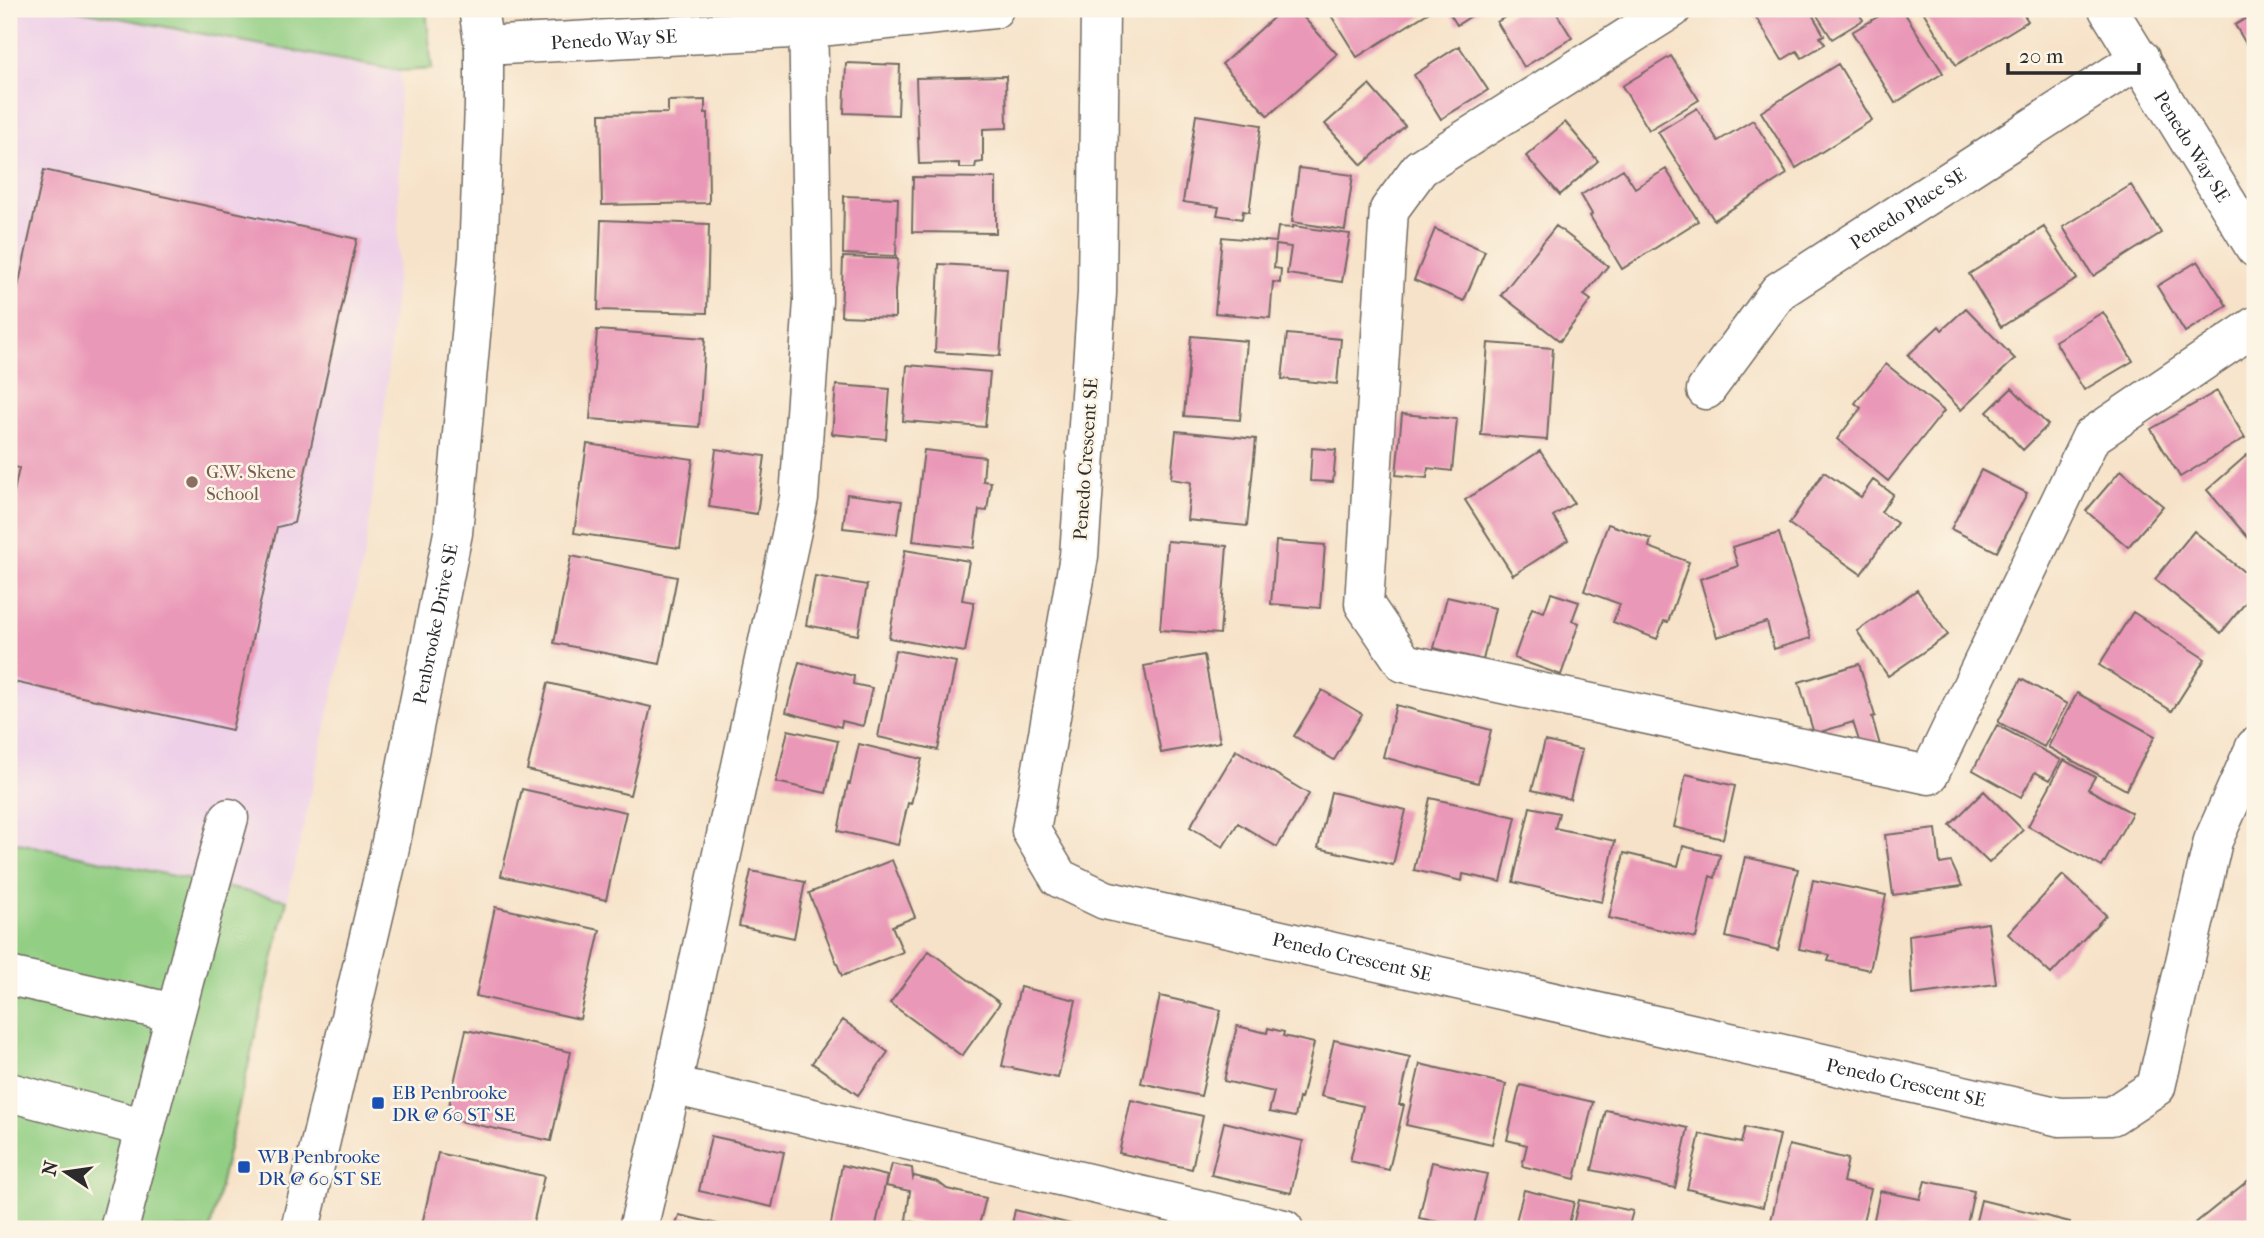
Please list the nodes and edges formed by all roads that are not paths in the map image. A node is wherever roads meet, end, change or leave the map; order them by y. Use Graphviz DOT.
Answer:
graph roads {
  1 [pos="478,9"];
  2 [pos="994,9"];
  3 [pos="1100,9"];
  4 [pos="1672,9"];
  5 [pos="2108,9"];
  6 [pos="809,18"];
  7 [pos="484,46"];
  8 [pos="2140,58"];
  9 [pos="2255,248"];
  10 [pos="2255,326"];
  11 [pos="1706,390"];
  12 [pos="2255,747"];
  13 [pos="229,818"];
  14 [pos="9,976"];
  15 [pos="175,1013"];
  16 [pos="672,1085"];
  17 [pos="9,1093"];
  18 [pos="146,1128"];
  19 [pos="119,1229"];
  20 [pos="299,1229"];
  21 [pos="638,1229"];
  22 [pos="1284,1229"];
  1 -- 7 [label="street, Penbrooke Drive SE"];
  2 -- 6 [label="street, Penedo Way SE"];
  3 -- 12 [label="street, Penedo Crescent SE"];
  4 -- 10 [label="street"];
  5 -- 8 [label="street, Penedo Way SE"];
  6 -- 7 [label="street, Penedo Way SE"];
  6 -- 16 [label="street"];
  7 -- 20 [label="street, Penbrooke Drive SE"];
  8 -- 9 [label="street, Penedo Way SE"];
  8 -- 11 [label="street, Penedo Place SE"];
  13 -- 15 [label="street"];
  14 -- 15 [label="street"];
  15 -- 18 [label="street"];
  16 -- 21 [label="street"];
  16 -- 22 [label="street"];
  17 -- 18 [label="street"];
  18 -- 19 [label="street"];
}
